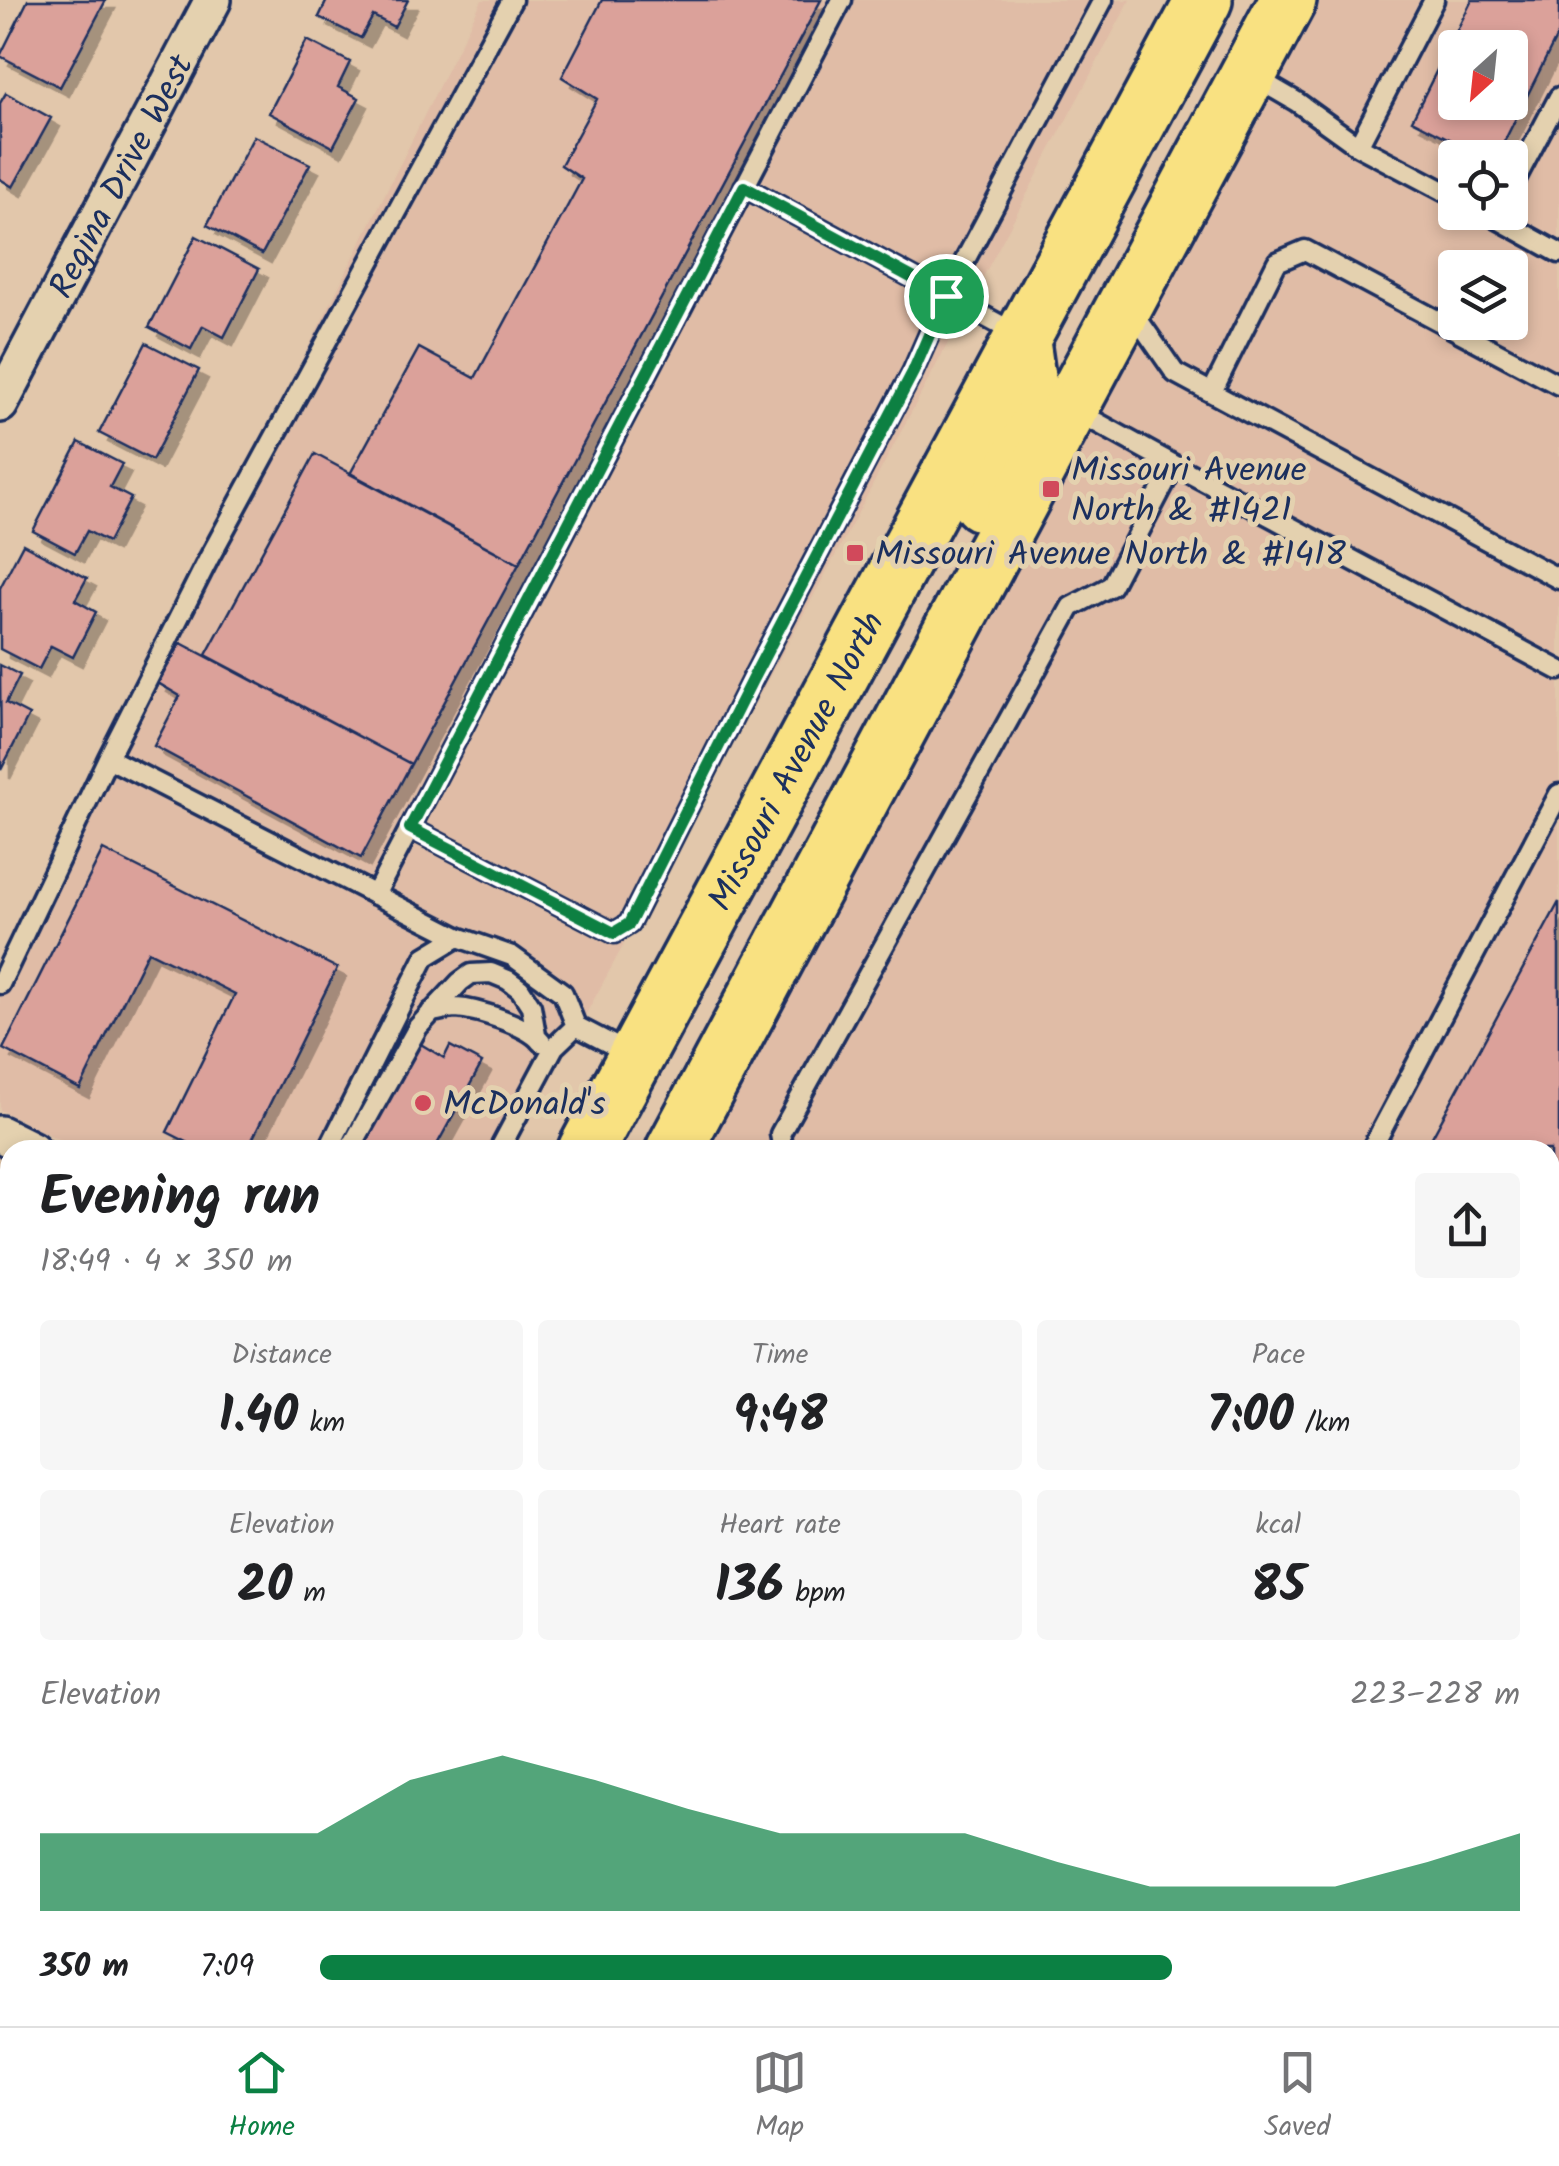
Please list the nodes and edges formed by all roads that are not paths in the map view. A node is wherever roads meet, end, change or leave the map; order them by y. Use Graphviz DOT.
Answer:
graph roads {
  1 [pos="214,0"];
  2 [pos="512,0"];
  3 [pos="842,0"];
  4 [pos="1103,0"];
  5 [pos="1204,0"];
  6 [pos="1214,0"];
  7 [pos="1288,0"];
  8 [pos="1434,0"];
  9 [pos="1248,74"];
  10 [pos="1559,96"];
  11 [pos="1358,146"];
  12 [pos="1528,155"];
  13 [pos="744,187"];
  14 [pos="1438,188"];
  15 [pos="1520,230"];
  16 [pos="1559,253"];
  17 [pos="946,296"];
  18 [pos="1127,304"];
  19 [pos="1022,336"];
  20 [pos="1559,385"];
  21 [pos="1212,392"];
  22 [pos="0,404"];
  23 [pos="1072,408"];
  24 [pos="1174,465"];
  25 [pos="1559,580"];
  26 [pos="1559,670"];
  27 [pos="896,734"];
  28 [pos="108,758"];
  29 [pos="1559,794"];
  30 [pos="410,828"];
  31 [pos="375,895"];
  32 [pos="458,937"];
  33 [pos="0,984"];
  34 [pos="432,1012"];
  35 [pos="576,1026"];
  36 [pos="536,1035"];
  37 [pos="550,1055"];
  38 [pos="636,1058"];
  39 [pos="333,1140"];
  40 [pos="355,1140"];
  41 [pos="504,1140"];
  42 [pos="591,1140"];
  43 [pos="679,1140"];
  44 [pos="781,1140"];
  45 [pos="1376,1140"];
  1 -- 22 [label="street, Regina Drive West"];
  2 -- 28 [label="lane"];
  3 -- 13 [label="lane"];
  4 -- 17 [label="lane"];
  5 -- 19 [label="main road, Missouri Avenue North"];
  6 -- 23 [label="main road"];
  7 -- 9 [label="main road"];
  8 -- 11 [label="lane"];
  9 -- 11 [label="lane"];
  9 -- 18 [label="main road"];
  10 -- 12 [label="lane"];
  11 -- 14 [label="lane"];
  13 -- 17 [label="lane"];
  13 -- 30 [label="lane"];
  15 -- 16 [label="lane"];
  17 -- 19 [label="lane"];
  17 -- 30 [label="lane"];
  18 -- 21 [label="lane"];
  18 -- 23 [label="main road"];
  19 -- 27 [label="main road"];
  19 -- 38 [label="main road, Missouri Avenue North"];
  20 -- 21 [label="lane"];
  21 -- 25 [label="lane"];
  23 -- 24 [label="lane"];
  23 -- 27 [label="main road"];
  24 -- 26 [label="lane"];
  24 -- 44 [label="lane"];
  27 -- 43 [label="main road"];
  28 -- 31 [label="lane"];
  28 -- 33 [label="lane"];
  29 -- 45 [label="lane"];
  30 -- 31 [label="lane"];
  31 -- 32 [label="lane"];
  32 -- 35 [label="lane"];
  32 -- 39 [label="lane"];
  34 -- 36 [label="lane"];
  34 -- 36 [label="lane"];
  34 -- 40 [label="lane"];
  35 -- 37 [label="lane"];
  35 -- 38 [label="lane"];
  36 -- 37 [label="lane"];
  37 -- 41 [label="lane"];
  38 -- 42 [label="main road, Missouri Avenue North"];
}
